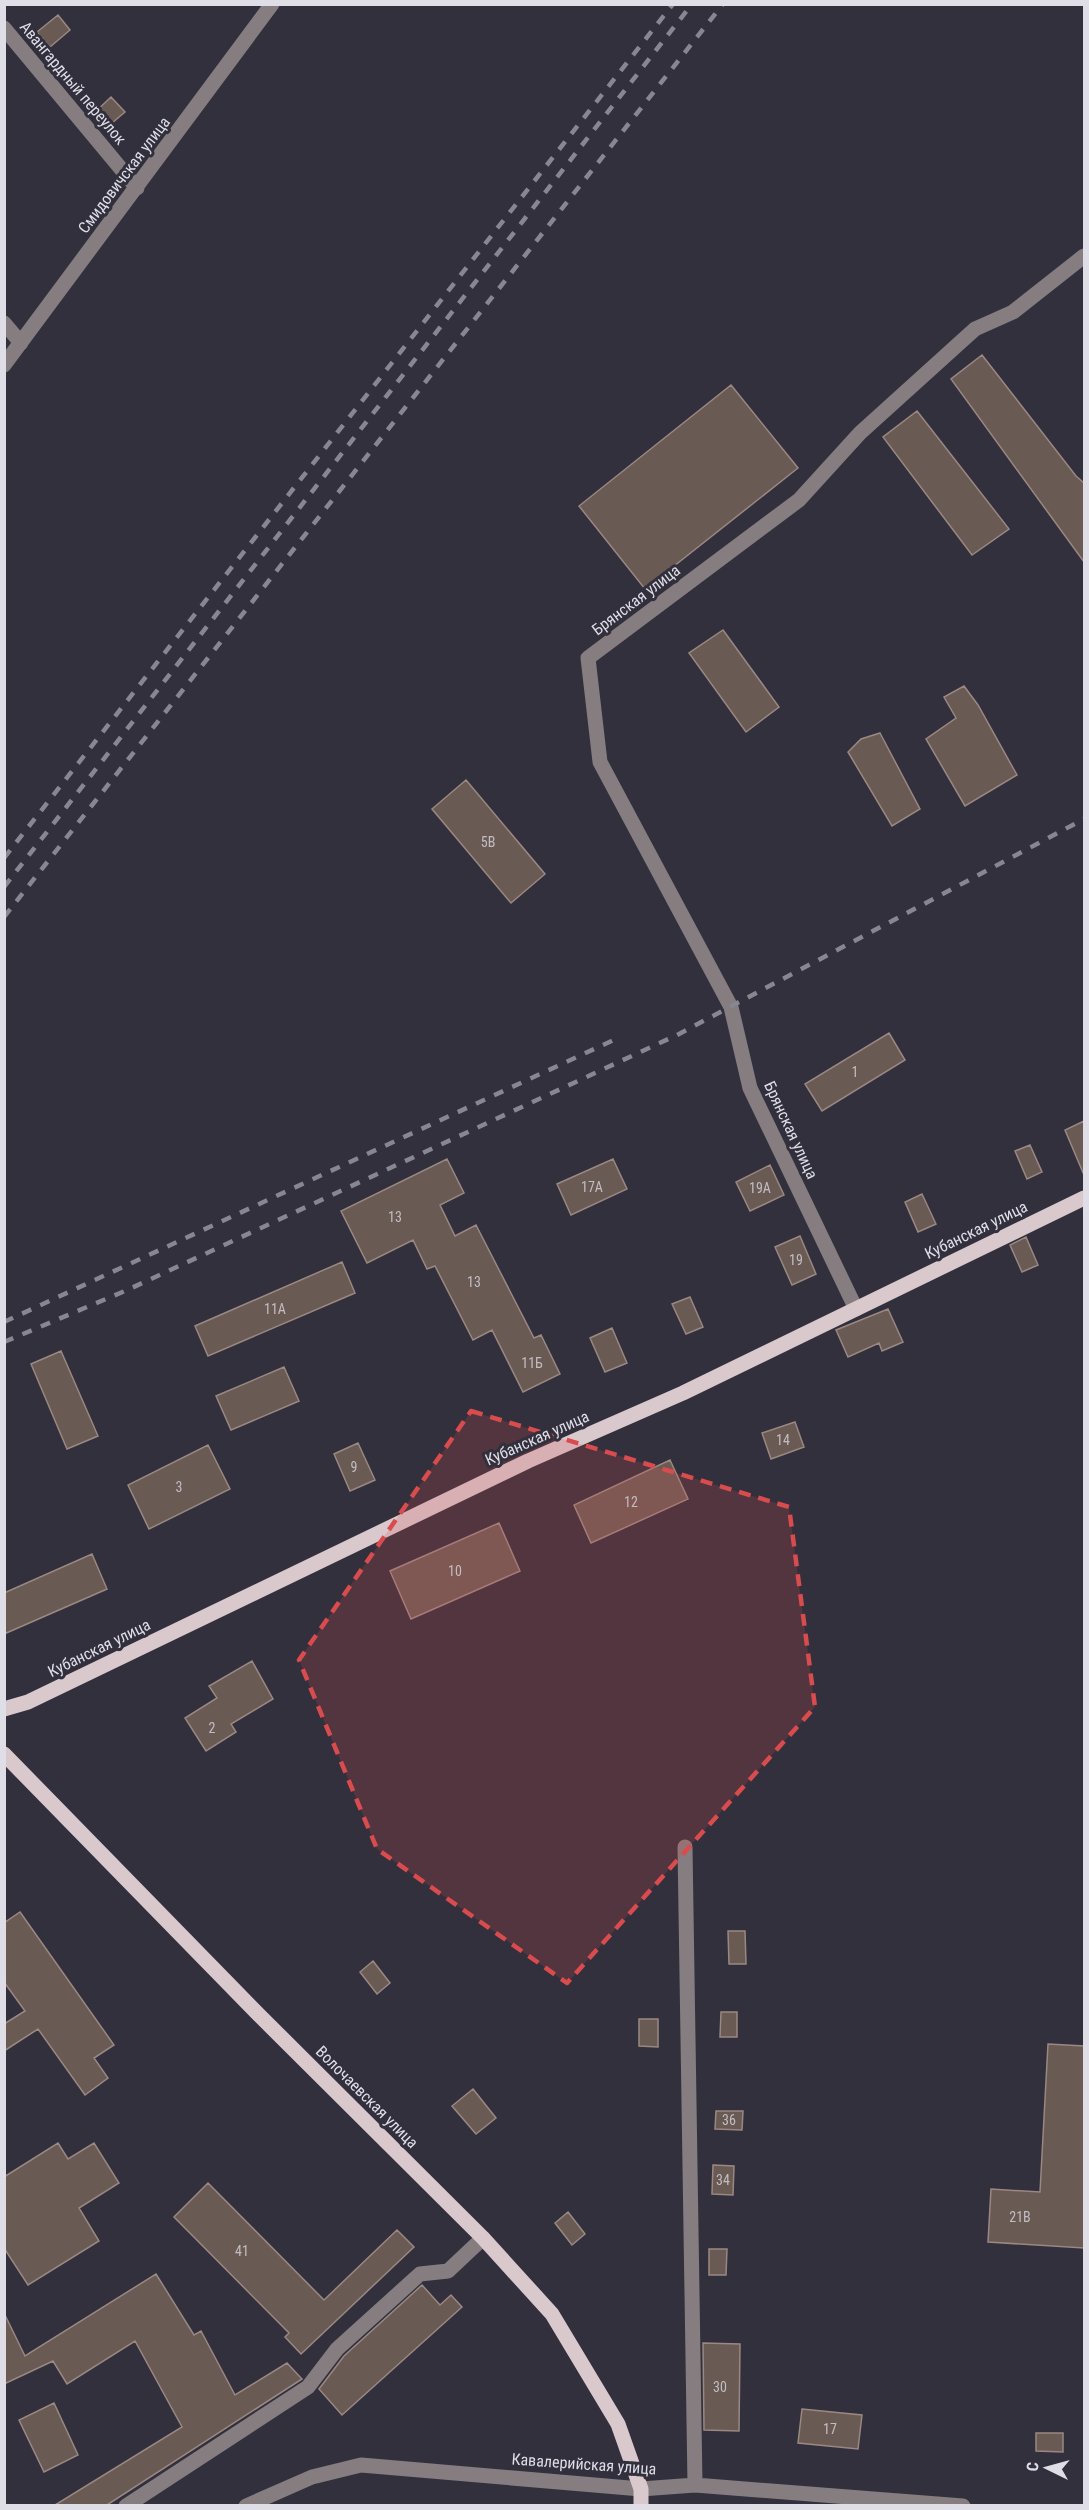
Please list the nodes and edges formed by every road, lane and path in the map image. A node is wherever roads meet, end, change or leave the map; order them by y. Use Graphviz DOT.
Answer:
graph roads {
  1 [pos="272,4"];
  2 [pos="4,28"];
  3 [pos="137,188"];
  4 [pos="1084,256"];
  5 [pos="4,323"];
  6 [pos="21,343"];
  7 [pos="4,365"];
  8 [pos="1084,1197"];
  9 [pos="856,1309"];
  10 [pos="4,1709"];
  11 [pos="4,1754"];
  12 [pos="685,1847"];
  13 [pos="483,2238"];
  14 [pos="695,2485"];
  15 [pos="641,2489"];
  16 [pos="126,2505"];
  17 [pos="246,2505"];
  18 [pos="641,2505"];
  19 [pos="963,2505"];
  1 -- 3 [label="street, Смидовичская улица"];
  2 -- 3 [label="street, Авангардный переулок"];
  3 -- 6 [label="street, Смидовичская улица"];
  4 -- 9 [label="street, Брянская улица"];
  5 -- 6 [label="street"];
  6 -- 7 [label="street, Смидовичская улица"];
  8 -- 9 [label="main road, Кубанская улица"];
  9 -- 10 [label="main road, Кубанская улица"];
  11 -- 13 [label="main road, Волочаевская улица"];
  12 -- 14 [label="street"];
  13 -- 15 [label="main road, Волочаевская улица"];
  13 -- 16 [label="street"];
  14 -- 15 [label="street, Кавалерийская улица"];
  14 -- 19 [label="street, Кавалерийская улица"];
  15 -- 17 [label="street, Кавалерийская улица"];
  15 -- 18 [label="main road, Волочаевская улица"];
}
